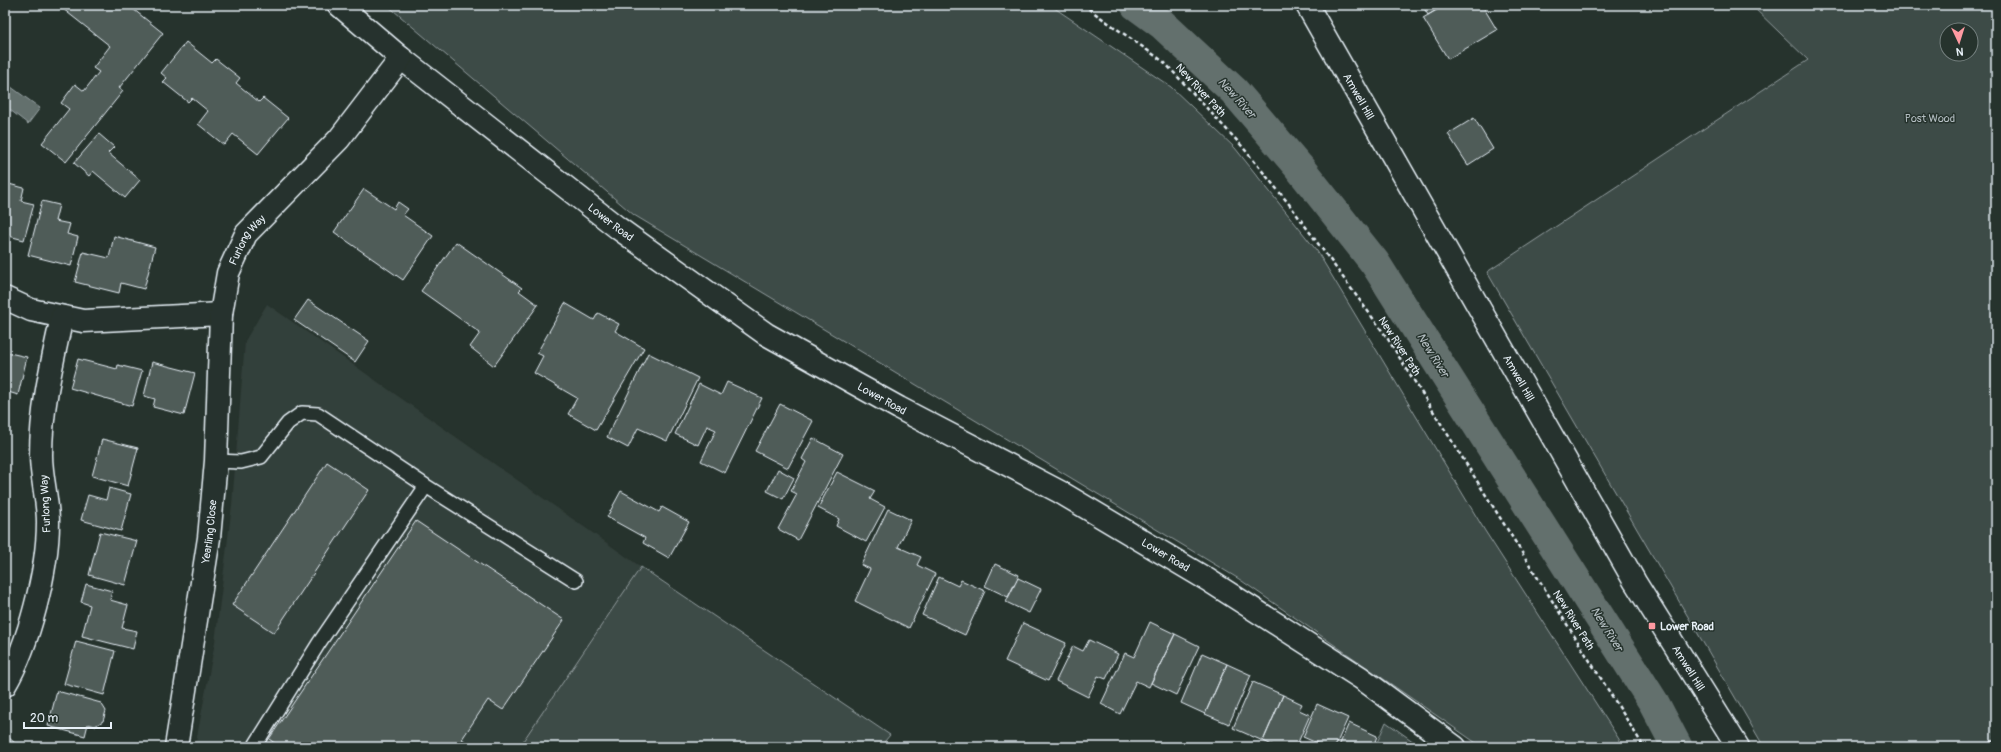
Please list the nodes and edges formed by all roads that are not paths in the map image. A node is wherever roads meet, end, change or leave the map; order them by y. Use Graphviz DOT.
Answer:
graph roads {
  1 [pos="339,5"];
  2 [pos="1307,5"];
  3 [pos="401,58"];
  4 [pos="5,298"];
  5 [pos="221,314"];
  6 [pos="62,318"];
  7 [pos="216,461"];
  8 [pos="426,486"];
  9 [pos="576,581"];
  10 [pos="5,685"];
  11 [pos="176,747"];
  12 [pos="254,747"];
  13 [pos="1455,747"];
  14 [pos="1738,747"];
  1 -- 3 [label="street, Lower Road"];
  2 -- 14 [label="street, Amwell Hill"];
  3 -- 5 [label="street, Furlong Way"];
  3 -- 13 [label="street, Lower Road"];
  4 -- 6 [label="street"];
  5 -- 6 [label="street"];
  5 -- 7 [label="street, Yearling Close"];
  6 -- 10 [label="street, Furlong Way"];
  7 -- 8 [label="lane"];
  7 -- 11 [label="street, Yearling Close"];
  8 -- 9 [label="lane"];
  8 -- 12 [label="lane"];
}
